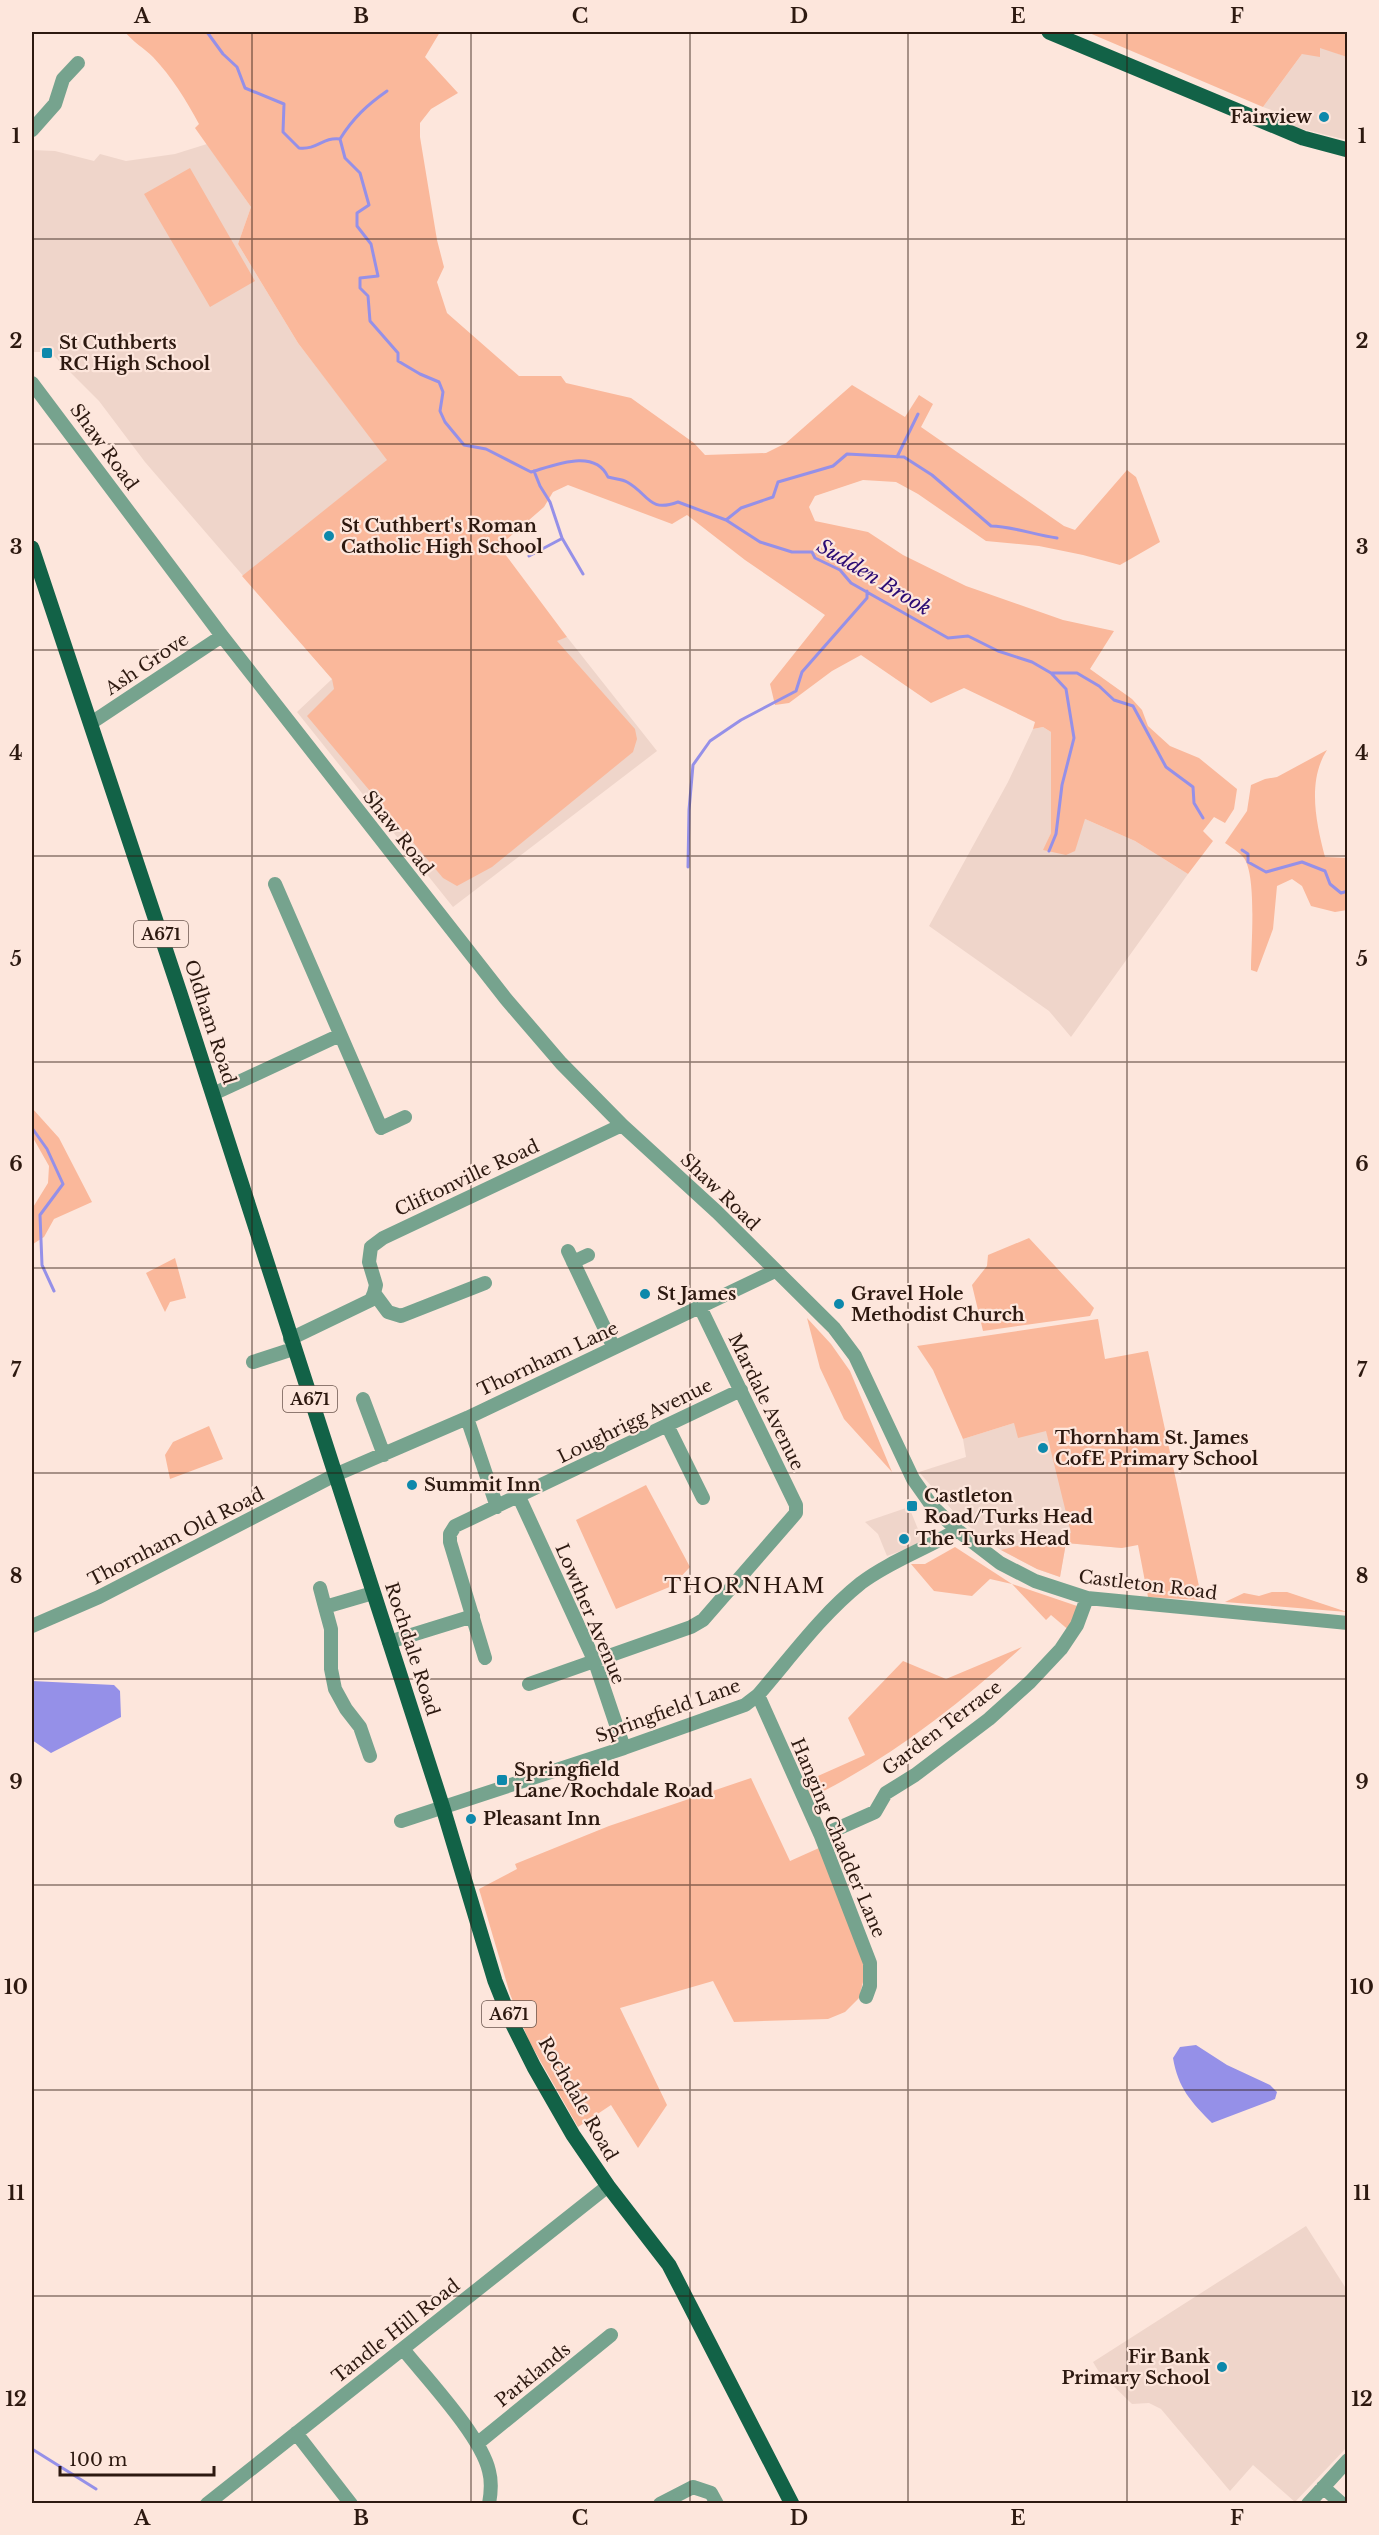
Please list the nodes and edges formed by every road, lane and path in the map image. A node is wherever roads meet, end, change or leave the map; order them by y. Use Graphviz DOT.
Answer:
graph roads {
  1 [pos="1049,32"];
  2 [pos="78,63"];
  3 [pos="32,130"];
  4 [pos="1347,150"];
  5 [pos="32,383"];
  6 [pos="32,548"];
  7 [pos="222,636"];
  8 [pos="91,723"];
  9 [pos="275,884"];
  10 [pos="340,1035"];
  11 [pos="213,1094"];
  12 [pos="405,1117"];
  13 [pos="622,1125"];
  14 [pos="588,1255"];
  15 [pos="776,1271"];
  16 [pos="485,1283"];
  17 [pos="374,1293"];
  18 [pos="700,1307"];
  19 [pos="292,1344"];
  20 [pos="614,1348"];
  21 [pos="254,1362"];
  22 [pos="741,1390"];
  23 [pos="363,1399"];
  24 [pos="467,1418"];
  25 [pos="666,1425"];
  26 [pos="384,1455"];
  27 [pos="335,1475"];
  28 [pos="519,1497"];
  29 [pos="703,1498"];
  30 [pos="497,1507"];
  31 [pos="957,1530"];
  32 [pos="320,1588"];
  33 [pos="373,1593"];
  34 [pos="1087,1598"];
  35 [pos="325,1607"];
  36 [pos="473,1616"];
  37 [pos="1347,1623"];
  38 [pos="32,1626"];
  39 [pos="389,1642"];
  40 [pos="485,1658"];
  41 [pos="595,1662"];
  42 [pos="529,1684"];
  43 [pos="758,1695"];
  44 [pos="624,1748"];
  45 [pos="370,1756"];
  46 [pos="443,1808"];
  47 [pos="401,1821"];
  48 [pos="821,1836"];
  49 [pos="866,1996"];
  50 [pos="608,2186"];
  51 [pos="611,2335"];
  52 [pos="403,2349"];
  53 [pos="296,2433"];
  54 [pos="478,2443"];
  55 [pos="1347,2460"];
  56 [pos="1323,2487"];
  57 [pos="207,2504"];
  58 [pos="351,2504"];
  59 [pos="489,2504"];
  60 [pos="660,2504"];
  61 [pos="717,2504"];
  62 [pos="792,2504"];
  63 [pos="1308,2504"];
  64 [pos="1342,2504"];
  1 -- 4 [label="main road"];
  2 -- 3 [label="street"];
  5 -- 7 [label="street, Shaw Road"];
  6 -- 8 [label="main road, Oldham Road / A671"];
  7 -- 8 [label="street, Ash Grove"];
  7 -- 13 [label="street, Shaw Road"];
  8 -- 11 [label="main road, Oldham Road / A671"];
  9 -- 10 [label="street"];
  10 -- 11 [label="street"];
  10 -- 12 [label="street"];
  11 -- 19 [label="main road, Oldham Road / A671"];
  13 -- 15 [label="street, Shaw Road"];
  13 -- 17 [label="street, Cliftonville Road"];
  14 -- 20 [label="street"];
  15 -- 18 [label="street, Thornham Lane"];
  15 -- 31 [label="street, Castleton Road"];
  16 -- 17 [label="street"];
  17 -- 19 [label="street"];
  18 -- 20 [label="street, Thornham Lane"];
  18 -- 22 [label="street, Mardale Avenue"];
  19 -- 21 [label="street"];
  19 -- 27 [label="main road, Oldham Road / A671"];
  20 -- 24 [label="street, Thornham Lane"];
  22 -- 25 [label="street, Loughrigg Avenue"];
  22 -- 41 [label="street, Mardale Avenue"];
  23 -- 26 [label="street"];
  24 -- 26 [label="street, Thornham Lane"];
  24 -- 30 [label="street"];
  25 -- 28 [label="street, Loughrigg Avenue"];
  25 -- 29 [label="street"];
  26 -- 27 [label="street, Thornham Lane"];
  27 -- 33 [label="main road, Rochdale Road / A671"];
  27 -- 38 [label="street, Thornham Old Road"];
  28 -- 30 [label="street, Loughrigg Avenue"];
  28 -- 41 [label="street, Lowther Avenue"];
  30 -- 36 [label="street, Loughrigg Avenue"];
  31 -- 34 [label="street, Castleton Road"];
  31 -- 43 [label="street, Springfield Lane"];
  32 -- 35 [label="street"];
  33 -- 35 [label="street"];
  33 -- 39 [label="main road, Rochdale Road / A671"];
  34 -- 37 [label="street, Castleton Road"];
  34 -- 48 [label="street, Garden Terrace"];
  35 -- 45 [label="street"];
  36 -- 39 [label="street"];
  36 -- 40 [label="street"];
  39 -- 46 [label="main road, Rochdale Road / A671"];
  41 -- 42 [label="street"];
  41 -- 44 [label="street, Lowther Avenue"];
  43 -- 44 [label="street, Springfield Lane"];
  43 -- 48 [label="street, Hanging Chadder Lane"];
  44 -- 46 [label="street, Springfield Lane"];
  46 -- 47 [label="street, Springfield Lane"];
  46 -- 50 [label="main road, Rochdale Road / A671"];
  48 -- 49 [label="street, Hanging Chadder Lane"];
  50 -- 52 [label="street, Tandle Hill Road"];
  50 -- 62 [label="main road, Rochdale Road / A671"];
  51 -- 54 [label="street, Parklands"];
  52 -- 53 [label="street, Tandle Hill Road"];
  52 -- 54 [label="street"];
  53 -- 57 [label="street, Tandle Hill Road"];
  53 -- 58 [label="street"];
  54 -- 59 [label="street"];
  55 -- 56 [label="street"];
  56 -- 63 [label="street"];
  56 -- 64 [label="street"];
  60 -- 61 [label="street"];
}
